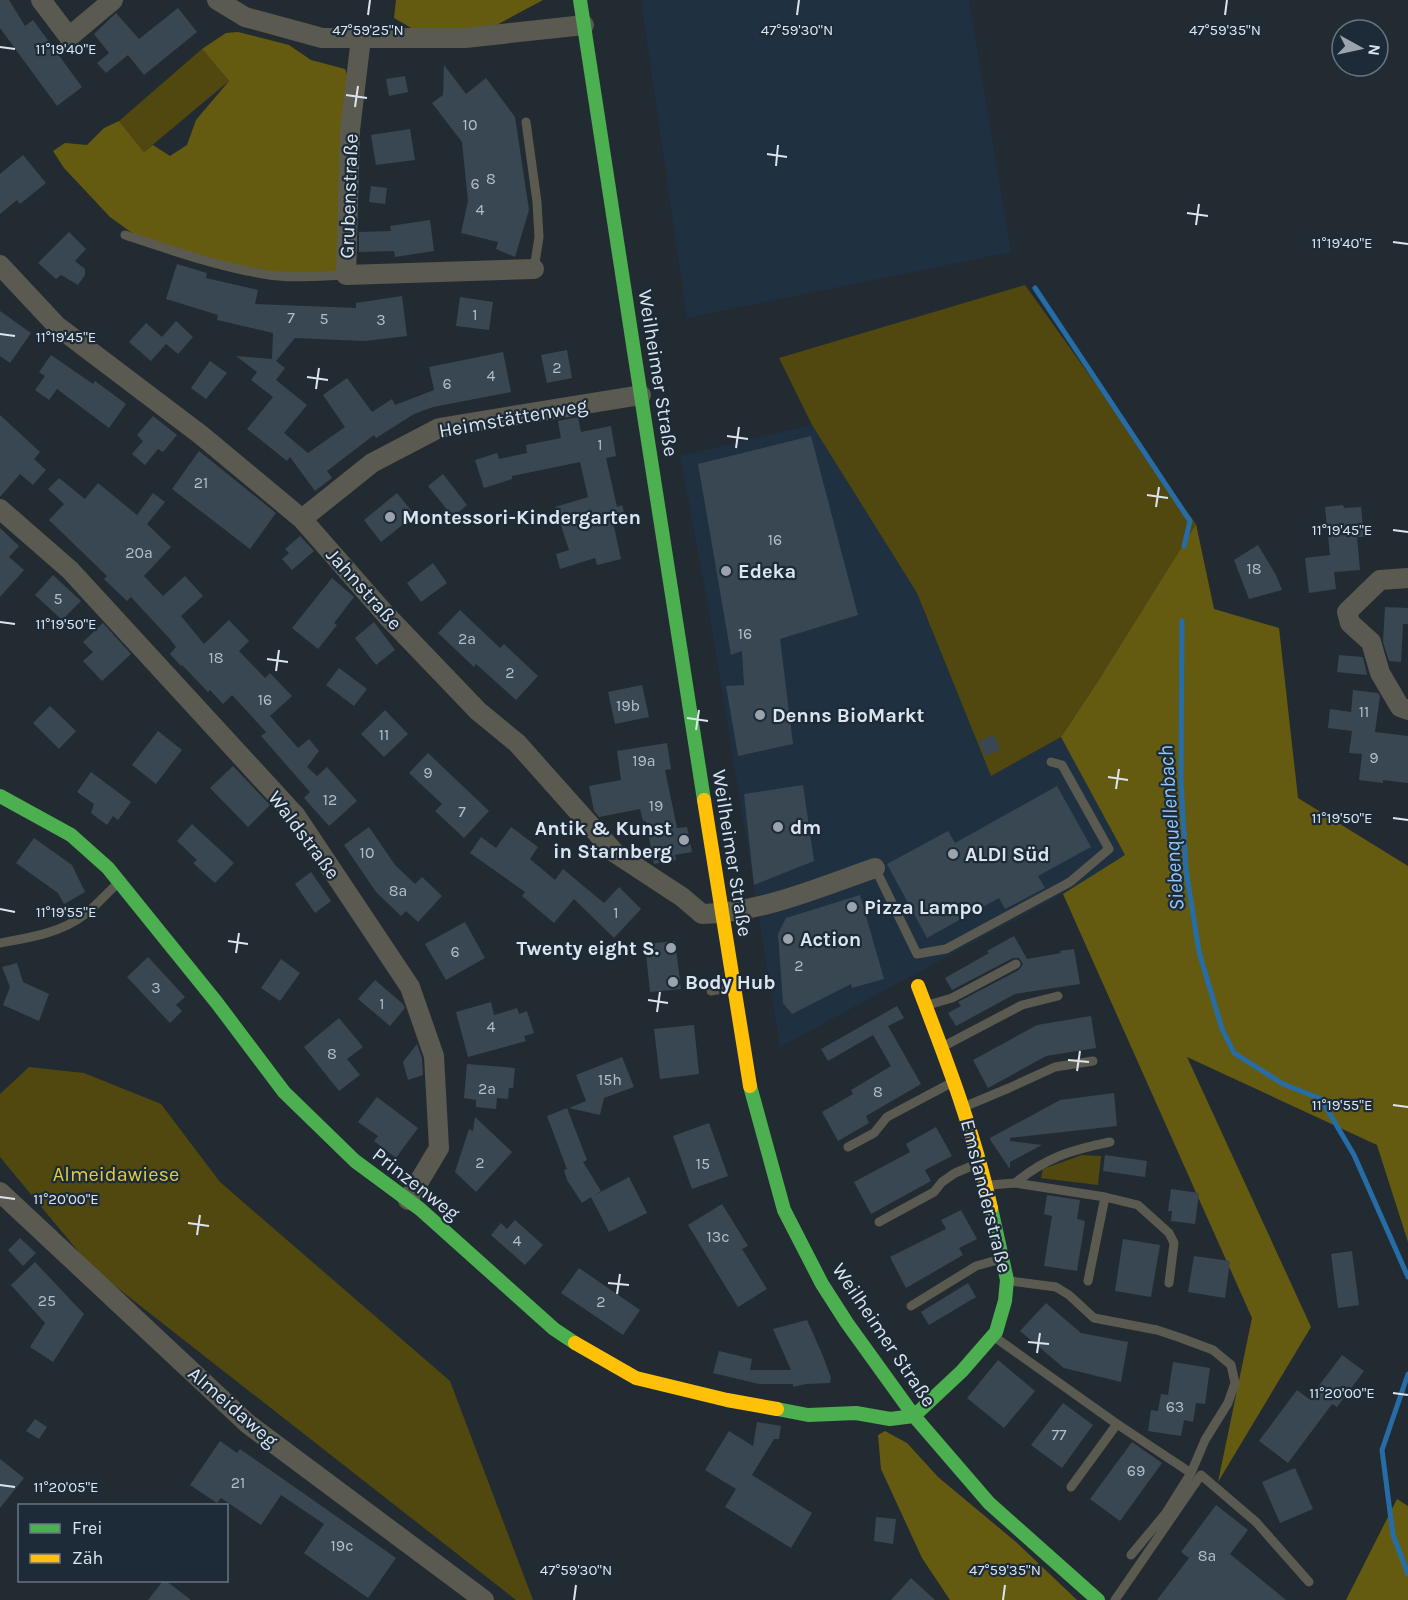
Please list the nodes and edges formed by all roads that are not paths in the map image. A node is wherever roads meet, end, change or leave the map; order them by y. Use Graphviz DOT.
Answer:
graph roads {
  1 [pos="41,0"];
  2 [pos="113,0"];
  3 [pos="217,0"];
  4 [pos="580,0"];
  5 [pos="584,25"];
  6 [pos="361,38"];
  7 [pos="526,122"];
  8 [pos="125,236"];
  9 [pos="0,265"];
  10 [pos="534,269"];
  11 [pos="346,275"];
  12 [pos="641,395"];
  13 [pos="0,509"];
  14 [pos="303,519"];
  15 [pos="1408,578"];
  16 [pos="1408,710"];
  17 [pos="1051,762"];
  18 [pos="0,796"];
  19 [pos="875,868"];
  20 [pos="120,881"];
  21 [pos="721,913"];
  22 [pos="0,943"];
  23 [pos="1016,964"];
  24 [pos="918,986"];
  25 [pos="733,987"];
  26 [pos="711,991"];
  27 [pos="1058,996"];
  28 [pos="926,1006"];
  29 [pos="942,1047"];
  30 [pos="1093,1061"];
  31 [pos="953,1082"];
  32 [pos="963,1106"];
  33 [pos="1110,1142"];
  34 [pos="848,1147"];
  35 [pos="981,1162"];
  36 [pos="1015,1183"];
  37 [pos="985,1185"];
  38 [pos="0,1192"];
  39 [pos="1105,1197"];
  40 [pos="408,1200"];
  41 [pos="879,1222"];
  42 [pos="1003,1258"];
  43 [pos="1007,1280"];
  44 [pos="1089,1281"];
  45 [pos="1169,1283"];
  46 [pos="911,1306"];
  47 [pos="992,1336"];
  48 [pos="914,1416"];
  49 [pos="1117,1424"];
  50 [pos="1191,1473"];
  51 [pos="1071,1487"];
  52 [pos="1131,1555"];
  53 [pos="1309,1582"];
  54 [pos="484,1600"];
  55 [pos="1098,1600"];
  56 [pos="1115,1600"];
  1 -- 2 [label="street"];
  3 -- 6 [label="street"];
  4 -- 5 [label="main road, Weilheimer Straße"];
  5 -- 6 [label="street"];
  5 -- 12 [label="main road, Weilheimer Straße"];
  6 -- 11 [label="street, Grubenstraße"];
  7 -- 10 [label="lane"];
  8 -- 11 [label="lane"];
  9 -- 14 [label="street, Jahnstraße"];
  10 -- 11 [label="street, Grubenstraße"];
  12 -- 14 [label="street, Heimstättenweg"];
  12 -- 21 [label="main road, Weilheimer Straße"];
  13 -- 40 [label="street, Waldstraße"];
  14 -- 21 [label="street, Jahnstraße"];
  15 -- 16 [label="street"];
  17 -- 19 [label="lane"];
  18 -- 20 [label="main road, Prinzenweg"];
  19 -- 21 [label="street"];
  20 -- 22 [label="lane"];
  20 -- 40 [label="main road, Prinzenweg"];
  21 -- 25 [label="main road, Weilheimer Straße"];
  23 -- 28 [label="lane"];
  24 -- 28 [label="main road, Emslanderstraße"];
  25 -- 26 [label="lane"];
  25 -- 48 [label="main road, Weilheimer Straße"];
  27 -- 29 [label="lane"];
  28 -- 29 [label="main road, Emslanderstraße"];
  29 -- 31 [label="main road, Emslanderstraße"];
  30 -- 32 [label="lane"];
  31 -- 32 [label="main road, Emslanderstraße"];
  31 -- 34 [label="lane"];
  32 -- 35 [label="main road, Emslanderstraße"];
  33 -- 36 [label="lane"];
  35 -- 37 [label="main road, Emslanderstraße"];
  35 -- 41 [label="lane"];
  36 -- 37 [label="lane"];
  36 -- 39 [label="lane"];
  37 -- 42 [label="main road, Emslanderstraße"];
  38 -- 54 [label="street, Almeidaweg"];
  39 -- 44 [label="lane"];
  39 -- 45 [label="lane"];
  40 -- 48 [label="main road, Prinzenweg"];
  42 -- 43 [label="main road, Emslanderstraße"];
  42 -- 46 [label="lane"];
  43 -- 47 [label="main road, Emslanderstraße"];
  43 -- 50 [label="lane"];
  47 -- 48 [label="main road, Emslanderstraße"];
  47 -- 49 [label="lane"];
  48 -- 55 [label="main road, Weilheimer Straße"];
  49 -- 50 [label="lane"];
  49 -- 51 [label="lane"];
  50 -- 52 [label="lane"];
  53 -- 56 [label="lane"];
}
